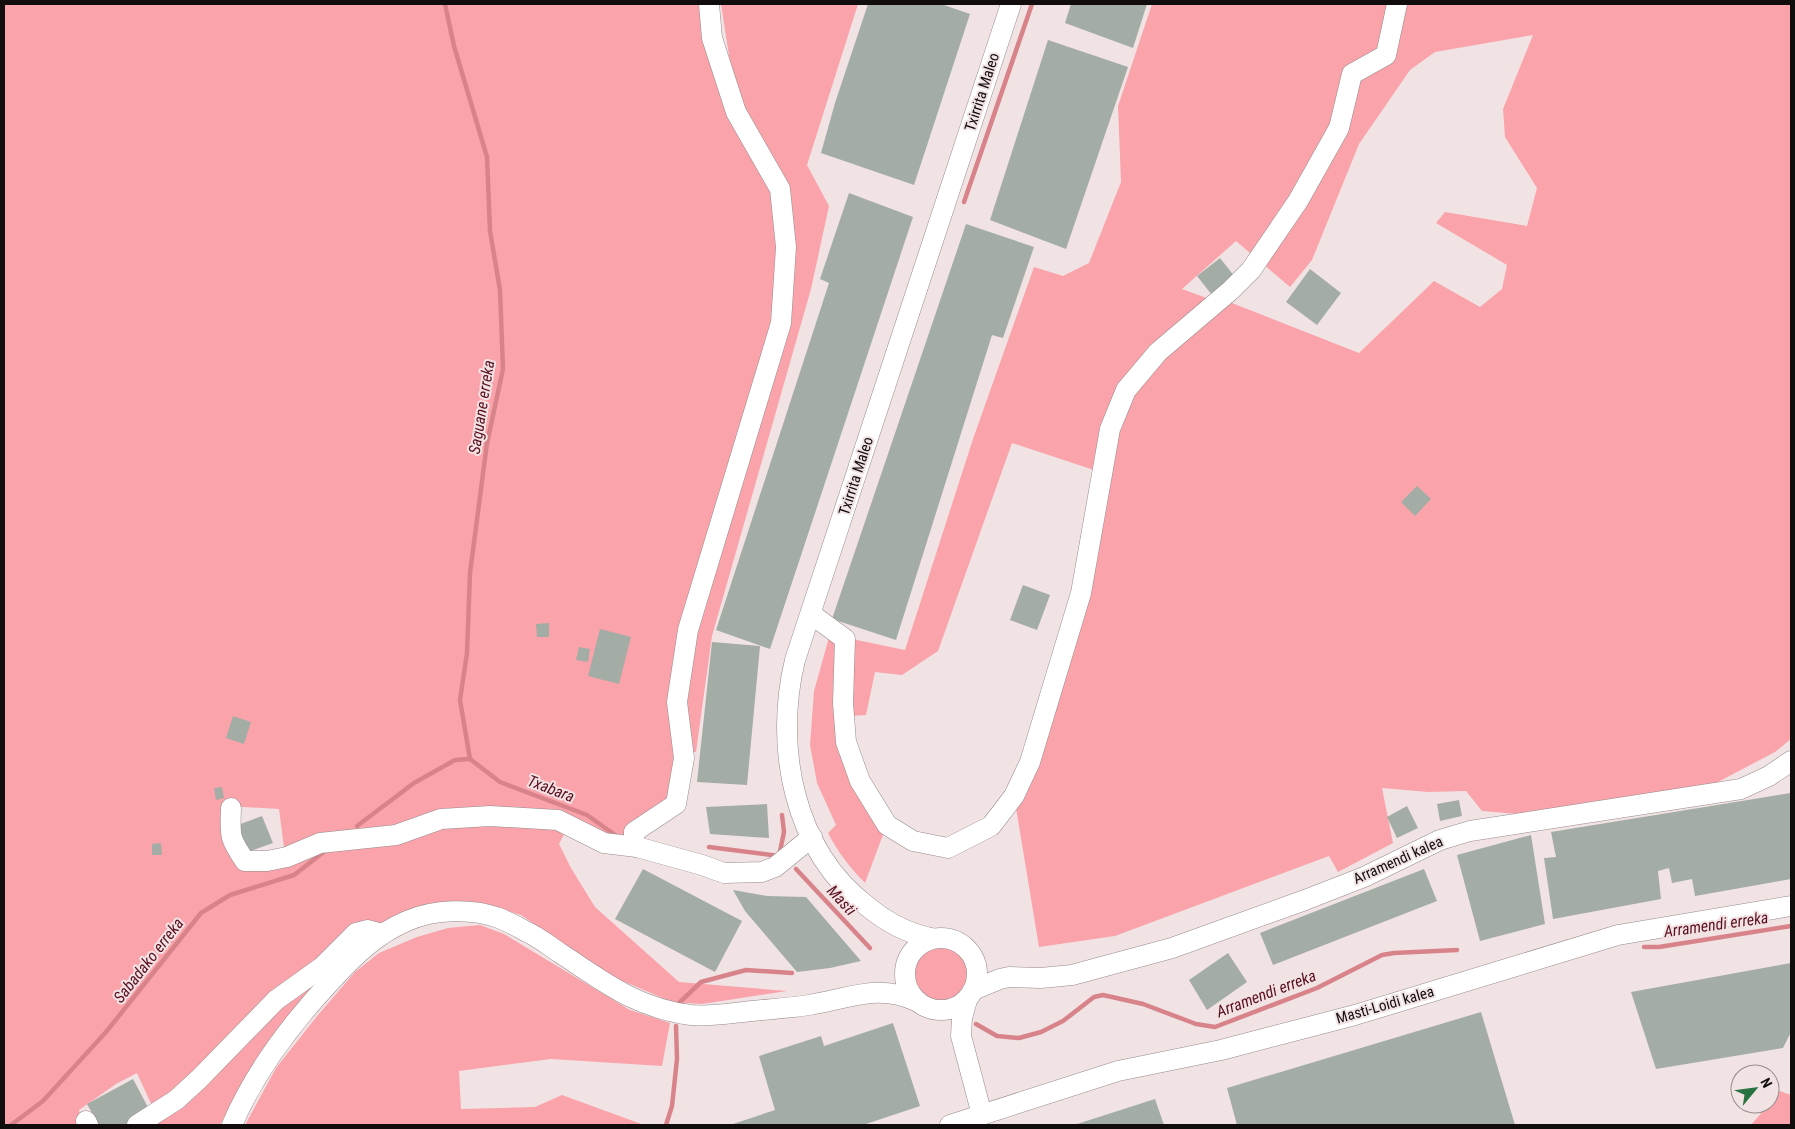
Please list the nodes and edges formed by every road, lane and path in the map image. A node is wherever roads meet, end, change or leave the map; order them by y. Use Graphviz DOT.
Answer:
graph roads {
  1 [pos="709,4"];
  2 [pos="1011,4"];
  3 [pos="1397,4"];
  4 [pos="811,614"];
  5 [pos="1791,761"];
  6 [pos="231,808"];
  7 [pos="812,837"];
  8 [pos="637,847"];
  9 [pos="1791,906"];
  10 [pos="894,925"];
  11 [pos="382,934"];
  12 [pos="931,938"];
  13 [pos="972,954"];
  14 [pos="907,963"];
  15 [pos="1009,977"];
  16 [pos="869,992"];
  17 [pos="970,995"];
  18 [pos="916,1001"];
  19 [pos="937,1010"];
  20 [pos="961,1036"];
  21 [pos="982,1115"];
  22 [pos="137,1125"];
  23 [pos="232,1125"];
  24 [pos="950,1125"];
  1 -- 8 [label="street"];
  2 -- 4 [label="street, Txirrita Maleo"];
  3 -- 4 [label="street"];
  4 -- 7 [label="street, Txirrita Maleo"];
  5 -- 15 [label="street, Arramendi kalea"];
  6 -- 8 [label="street"];
  7 -- 8 [label="street"];
  7 -- 10 [label="street, Txirrita Maleo"];
  9 -- 21 [label="street, Masti-Loidi kalea"];
  10 -- 12 [label="street, Txirrita Maleo"];
  10 -- 14 [label="street, Txirrita Maleo"];
  11 -- 16 [label="street"];
  11 -- 22 [label="street"];
  11 -- 23 [label="street"];
  12 -- 13 [label="street"];
  12 -- 14 [label="street"];
  13 -- 15 [label="street"];
  13 -- 17 [label="street"];
  14 -- 16 [label="street"];
  14 -- 18 [label="street"];
  15 -- 17 [label="street"];
  16 -- 18 [label="street"];
  17 -- 19 [label="street"];
  17 -- 20 [label="street"];
  18 -- 19 [label="street"];
  19 -- 20 [label="street"];
  20 -- 21 [label="street"];
  21 -- 24 [label="street, Masti-Loidi kalea"];
}
